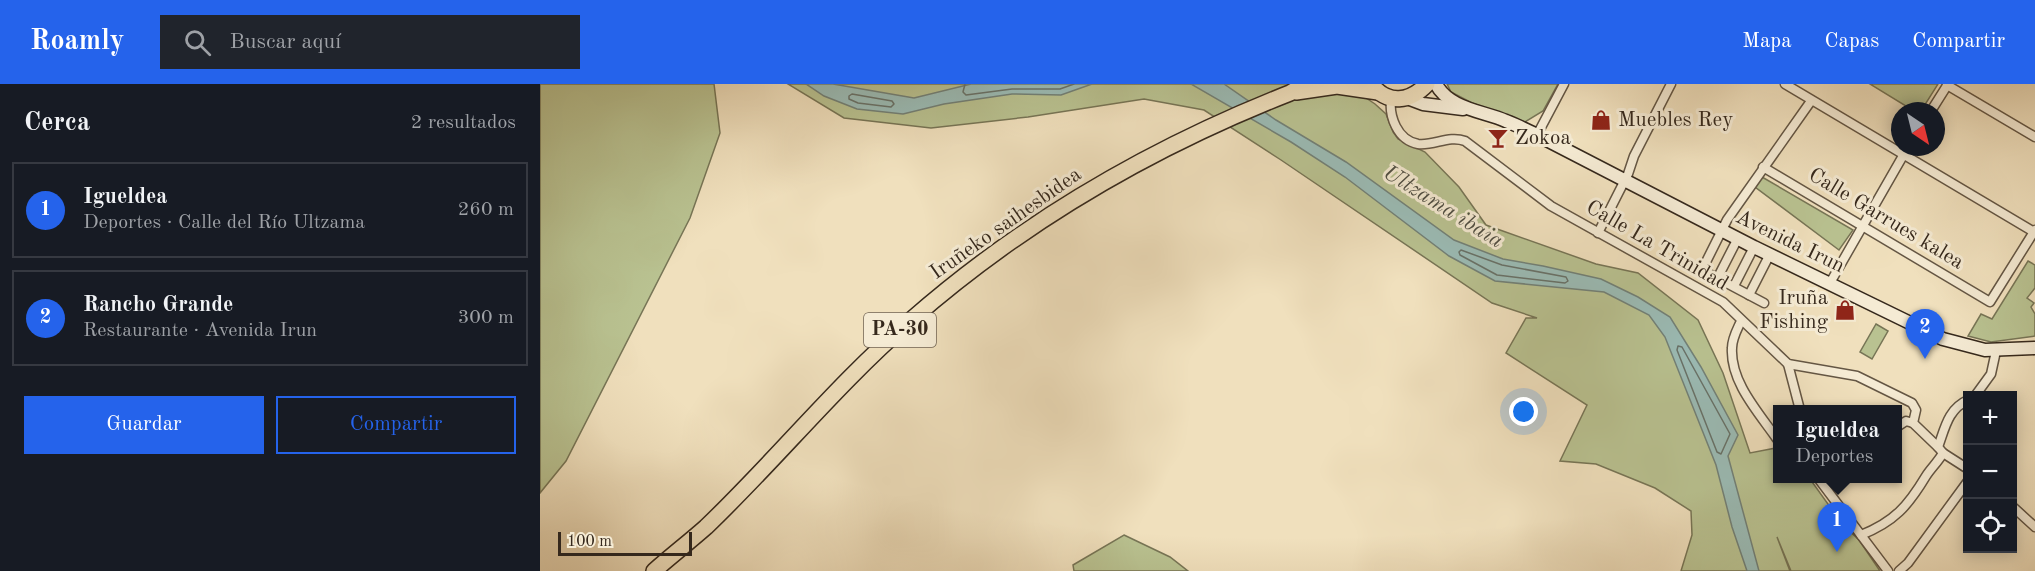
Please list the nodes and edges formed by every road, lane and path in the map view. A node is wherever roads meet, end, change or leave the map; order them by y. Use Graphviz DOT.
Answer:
graph roads {
  1 [pos="1305,84"];
  2 [pos="1427,84"];
  3 [pos="1436,84"];
  4 [pos="1564,84"];
  5 [pos="1671,84"];
  6 [pos="1785,84"];
  7 [pos="1948,84"];
  8 [pos="1380,92"];
  9 [pos="1283,96"];
  10 [pos="1407,98"];
  11 [pos="1810,100"];
  12 [pos="1937,102"];
  13 [pos="1470,109"];
  14 [pos="1537,135"];
  15 [pos="2035,137"];
  16 [pos="1891,143"];
  17 [pos="1903,156"];
  18 [pos="1914,156"];
  19 [pos="1763,167"];
  20 [pos="1624,181"];
  21 [pos="1863,225"];
  22 [pos="1721,230"];
  23 [pos="2034,231"];
  24 [pos="1598,233"];
  25 [pos="1738,238"];
  26 [pos="1754,247"];
  27 [pos="1770,254"];
  28 [pos="1718,278"];
  29 [pos="1830,283"];
  30 [pos="1734,286"];
  31 [pos="1749,295"];
  32 [pos="1764,303"];
  33 [pos="1742,321"];
  34 [pos="2035,348"];
  35 [pos="1996,351"];
  36 [pos="1788,364"];
  37 [pos="1979,391"];
  38 [pos="1963,403"];
  39 [pos="1799,405"];
  40 [pos="1913,423"];
  41 [pos="1902,424"];
  42 [pos="1773,433"];
  43 [pos="1941,450"];
  44 [pos="1963,465"];
  45 [pos="1822,483"];
  46 [pos="1963,488"];
  47 [pos="2017,510"];
  48 [pos="2035,526"];
  49 [pos="1861,535"];
  50 [pos="654,571"];
  51 [pos="1888,571"];
  52 [pos="1899,571"];
  1 -- 9 [label="highway, Iruñeko saihesbidea / PA-30"];
  2 -- 10 [label="highway"];
  3 -- 13 [label="street"];
  4 -- 14 [label="street"];
  5 -- 20 [label="street"];
  6 -- 11 [label="street"];
  7 -- 12 [label="street"];
  7 -- 15 [label="street"];
  8 -- 9 [label="highway, Iruñeko saihesbidea / PA-30"];
  8 -- 10 [label="highway, PA-30"];
  8 -- 24 [label="street, Calle La Trinidad"];
  9 -- 50 [label="highway, Iruñeko saihesbidea / PA-30"];
  10 -- 13 [label="street"];
  11 -- 16 [label="street"];
  11 -- 19 [label="street"];
  13 -- 14 [label="street, Avenida Irun"];
  14 -- 20 [label="street, Avenida Irun"];
  17 -- 21 [label="street"];
  18 -- 23 [label="street"];
  19 -- 21 [label="street, Calle Garrues kalea"];
  19 -- 22 [label="street"];
  20 -- 22 [label="street, Avenida Irun"];
  20 -- 24 [label="street"];
  21 -- 23 [label="street, Calle Garrues kalea"];
  21 -- 29 [label="street"];
  22 -- 25 [label="street, Avenida Irun"];
  22 -- 28 [label="street"];
  24 -- 33 [label="street, Calle La Trinidad"];
  25 -- 26 [label="street, Avenida Irun"];
  25 -- 28 [label="street"];
  26 -- 27 [label="street, Avenida Irun"];
  26 -- 30 [label="street"];
  27 -- 29 [label="street, Avenida Irun"];
  27 -- 31 [label="street"];
  28 -- 30 [label="street"];
  29 -- 35 [label="street, Avenida Irun"];
  30 -- 31 [label="street"];
  31 -- 32 [label="street"];
  33 -- 36 [label="street, Calle La Trinidad"];
  33 -- 42 [label="street"];
  34 -- 35 [label="street, Avenida Irun"];
  35 -- 37 [label="street"];
  36 -- 39 [label="street"];
  36 -- 40 [label="street"];
  38 -- 43 [label="street"];
  40 -- 41 [label="street"];
  40 -- 43 [label="street"];
  43 -- 44 [label="street"];
  43 -- 49 [label="street"];
  45 -- 49 [label="street"];
  46 -- 52 [label="street"];
  47 -- 48 [label="street"];
  49 -- 51 [label="street"];
}
